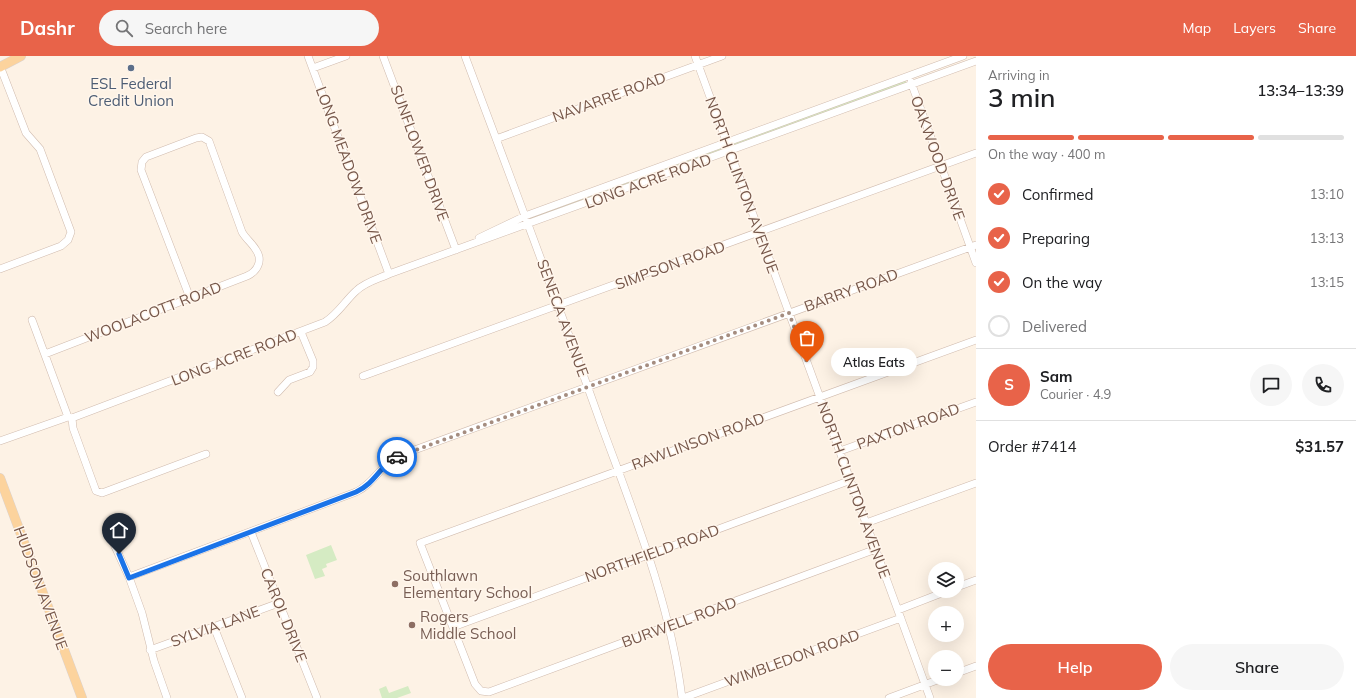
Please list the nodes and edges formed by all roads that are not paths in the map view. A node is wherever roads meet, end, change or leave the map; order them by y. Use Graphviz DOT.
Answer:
graph roads {
  1 [pos="21,56"];
  2 [pos="308,56"];
  3 [pos="346,56"];
  4 [pos="383,56"];
  5 [pos="695,56"];
  6 [pos="722,56"];
  7 [pos="963,56"];
  8 [pos="468,57"];
  9 [pos="976,61"];
  10 [pos="698,65"];
  11 [pos="0,66"];
  12 [pos="313,68"];
  13 [pos="908,76"];
  14 [pos="912,85"];
  15 [pos="496,139"];
  16 [pos="727,142"];
  17 [pos="730,151"];
  18 [pos="976,153"];
  19 [pos="941,166"];
  20 [pos="527,220"];
  21 [pos="759,233"];
  22 [pos="973,246"];
  23 [pos="456,250"];
  24 [pos="976,262"];
  25 [pos="0,269"];
  26 [pos="390,274"];
  27 [pos="190,298"];
  28 [pos="558,305"];
  29 [pos="789,313"];
  30 [pos="32,320"];
  31 [pos="301,332"];
  32 [pos="976,340"];
  33 [pos="44,354"];
  34 [pos="363,376"];
  35 [pos="588,387"];
  36 [pos="278,392"];
  37 [pos="820,396"];
  38 [pos="976,402"];
  39 [pos="70,417"];
  40 [pos="0,441"];
  41 [pos="840,451"];
  42 [pos="206,454"];
  43 [pos="618,471"];
  44 [pos="0,478"];
  45 [pos="851,480"];
  46 [pos="976,483"];
  47 [pos="866,523"];
  48 [pos="251,532"];
  49 [pos="113,542"];
  50 [pos="876,549"];
  51 [pos="648,554"];
  52 [pos="129,578"];
  53 [pos="976,580"];
  54 [pos="964,584"];
  55 [pos="929,598"];
  56 [pos="279,603"];
  57 [pos="898,610"];
  58 [pos="901,618"];
  59 [pos="669,625"];
  60 [pos="214,627"];
  61 [pos="453,627"];
  62 [pos="150,650"];
  63 [pos="976,666"];
  64 [pos="964,670"];
  65 [pos="928,684"];
  66 [pos="925,685"];
  67 [pos="82,698"];
  68 [pos="167,698"];
  69 [pos="242,698"];
  70 [pos="316,698"];
  71 [pos="682,698"];
  72 [pos="889,698"];
  73 [pos="930,698"];
  1 -- 11 [label="main road"];
  2 -- 12 [label="street, LONG MEADOW DRIVE"];
  3 -- 12 [label="street"];
  4 -- 23 [label="street, SUNFLOWER DRIVE"];
  5 -- 10 [label="street, NORTH CLINTON AVENUE"];
  6 -- 10 [label="street, NAVARRE ROAD"];
  7 -- 13 [label="street, LONG ACRE ROAD"];
  8 -- 15 [label="street, SENECA AVENUE"];
  9 -- 14 [label="street, LONG ACRE ROAD"];
  10 -- 15 [label="street, NAVARRE ROAD"];
  10 -- 16 [label="street, NORTH CLINTON AVENUE"];
  11 -- 25 [label="street"];
  12 -- 26 [label="street, LONG MEADOW DRIVE"];
  13 -- 14 [label="street, OAKWOOD DRIVE"];
  13 -- 16 [label="street, LONG ACRE ROAD"];
  14 -- 17 [label="street, LONG ACRE ROAD"];
  14 -- 19 [label="street, OAKWOOD DRIVE"];
  15 -- 20 [label="street, SENECA AVENUE"];
  16 -- 17 [label="street, NORTH CLINTON AVENUE"];
  16 -- 20 [label="street, LONG ACRE ROAD"];
  17 -- 20 [label="street, LONG ACRE ROAD"];
  17 -- 21 [label="street, NORTH CLINTON AVENUE"];
  18 -- 19 [label="street, SIMPSON ROAD"];
  19 -- 21 [label="street, SIMPSON ROAD"];
  19 -- 22 [label="street, OAKWOOD DRIVE"];
  20 -- 23 [label="street, LONG ACRE ROAD"];
  20 -- 28 [label="street, SENECA AVENUE"];
  21 -- 28 [label="street, SIMPSON ROAD"];
  21 -- 29 [label="street, NORTH CLINTON AVENUE"];
  22 -- 24 [label="street, OAKWOOD DRIVE"];
  22 -- 29 [label="street, BARRY ROAD"];
  23 -- 26 [label="street, LONG ACRE ROAD"];
  26 -- 31 [label="street, LONG ACRE ROAD"];
  27 -- 27 [label="street, WOOLACOTT ROAD"];
  27 -- 33 [label="street, WOOLACOTT ROAD"];
  28 -- 34 [label="street, SIMPSON ROAD"];
  28 -- 35 [label="street, SENECA AVENUE"];
  29 -- 35 [label="street, BARRY ROAD"];
  29 -- 37 [label="street, NORTH CLINTON AVENUE"];
  30 -- 33 [label="street"];
  31 -- 36 [label="street"];
  31 -- 39 [label="street, LONG ACRE ROAD"];
  32 -- 37 [label="street, RAWLINSON ROAD"];
  33 -- 39 [label="street"];
  35 -- 43 [label="street, SENECA AVENUE"];
  35 -- 48 [label="street, BARRY ROAD"];
  37 -- 41 [label="street, NORTH CLINTON AVENUE"];
  37 -- 43 [label="street, RAWLINSON ROAD"];
  38 -- 41 [label="street, PAXTON ROAD"];
  39 -- 40 [label="street, LONG ACRE ROAD"];
  39 -- 42 [label="street"];
  41 -- 45 [label="street, NORTH CLINTON AVENUE"];
  43 -- 51 [label="street, SENECA AVENUE"];
  43 -- 61 [label="street, RAWLINSON ROAD"];
  44 -- 67 [label="main road, HUDSON AVENUE"];
  45 -- 47 [label="street, NORTH CLINTON AVENUE"];
  45 -- 51 [label="street, NORTHFIELD ROAD"];
  46 -- 47 [label="street"];
  47 -- 50 [label="street, NORTH CLINTON AVENUE"];
  48 -- 52 [label="street, BARRY ROAD"];
  48 -- 56 [label="street, CAROL DRIVE"];
  49 -- 52 [label="street"];
  50 -- 57 [label="street, NORTH CLINTON AVENUE"];
  50 -- 59 [label="street, BURWELL ROAD"];
  51 -- 59 [label="street, SENECA AVENUE"];
  51 -- 61 [label="street, NORTHFIELD ROAD"];
  52 -- 62 [label="street"];
  53 -- 54 [label="street"];
  55 -- 57 [label="street"];
  56 -- 60 [label="street, SYLVIA LANE"];
  56 -- 70 [label="street, CAROL DRIVE"];
  57 -- 58 [label="street, NORTH CLINTON AVENUE"];
  58 -- 66 [label="street, NORTH CLINTON AVENUE"];
  58 -- 71 [label="street, WIMBLEDON ROAD"];
  59 -- 61 [label="street, BURWELL ROAD"];
  59 -- 71 [label="street, SENECA AVENUE"];
  60 -- 62 [label="street, SYLVIA LANE"];
  60 -- 69 [label="street"];
  62 -- 68 [label="street"];
  63 -- 64 [label="street"];
  65 -- 66 [label="street"];
  66 -- 72 [label="street"];
  66 -- 73 [label="street, NORTH CLINTON AVENUE"];
}
